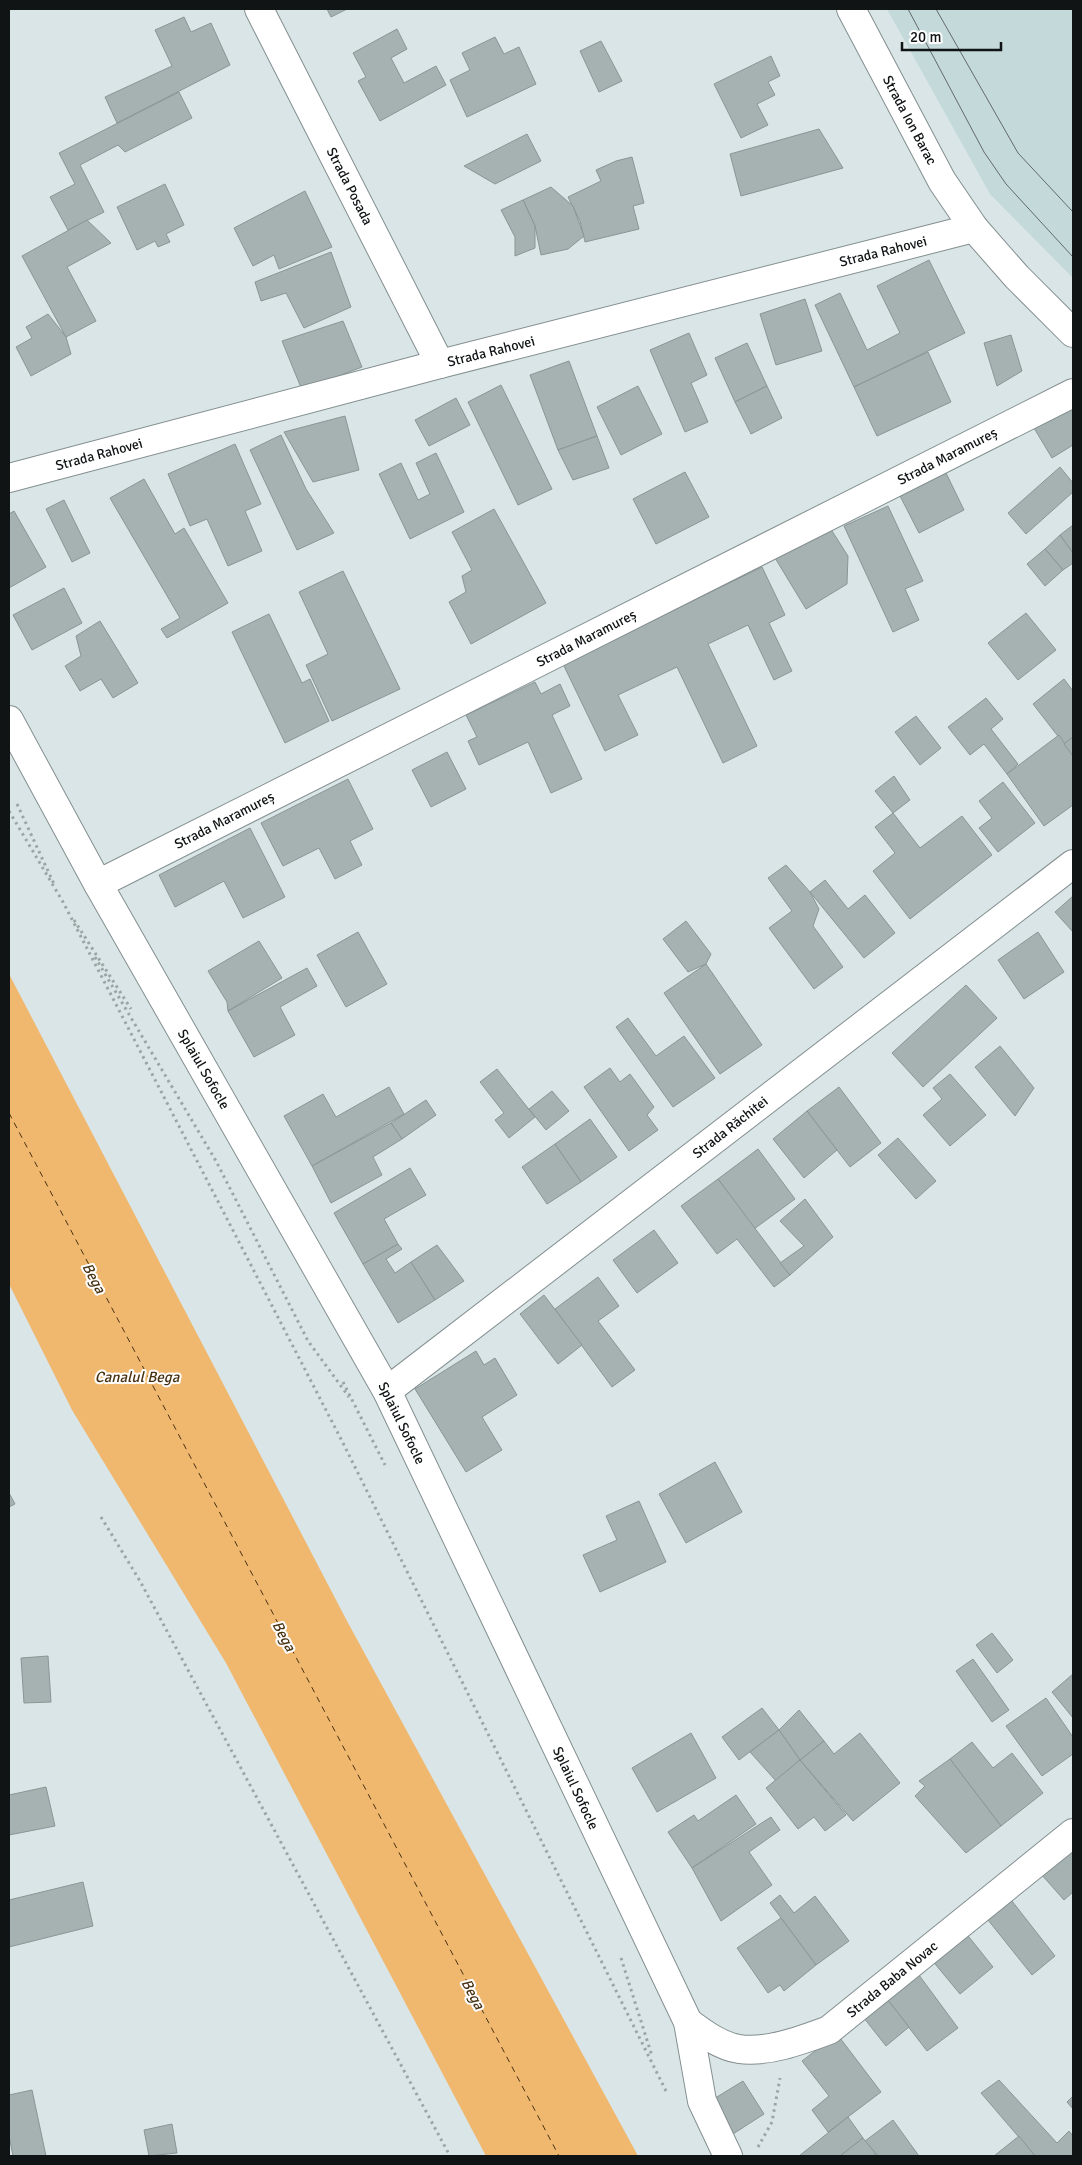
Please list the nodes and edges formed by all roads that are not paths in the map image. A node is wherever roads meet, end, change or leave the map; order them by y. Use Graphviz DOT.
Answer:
graph roads {
  1 [pos="259,9"];
  2 [pos="851,9"];
  3 [pos="974,228"];
  4 [pos="1073,333"];
  5 [pos="440,364"];
  6 [pos="1073,393"];
  7 [pos="9,478"];
  8 [pos="9,720"];
  9 [pos="1073,864"];
  10 [pos="98,884"];
  11 [pos="387,1391"];
  12 [pos="1073,1834"];
  13 [pos="688,2022"];
  14 [pos="728,2156"];
  1 -- 5 [label="street, Strada Posada"];
  2 -- 3 [label="street, Strada Ion Barac"];
  3 -- 4 [label="street, Strada Ion Barac"];
  3 -- 5 [label="street, Strada Rahovei"];
  5 -- 7 [label="street, Strada Rahovei"];
  6 -- 10 [label="street, Strada Maramureș"];
  8 -- 10 [label="street, Splaiul Sofocle"];
  9 -- 11 [label="street, Strada Răchitei"];
  10 -- 11 [label="street, Splaiul Sofocle"];
  11 -- 13 [label="street, Splaiul Sofocle"];
  12 -- 13 [label="street, Strada Baba Novac"];
  13 -- 14 [label="street, Splaiul Sofocle"];
}
